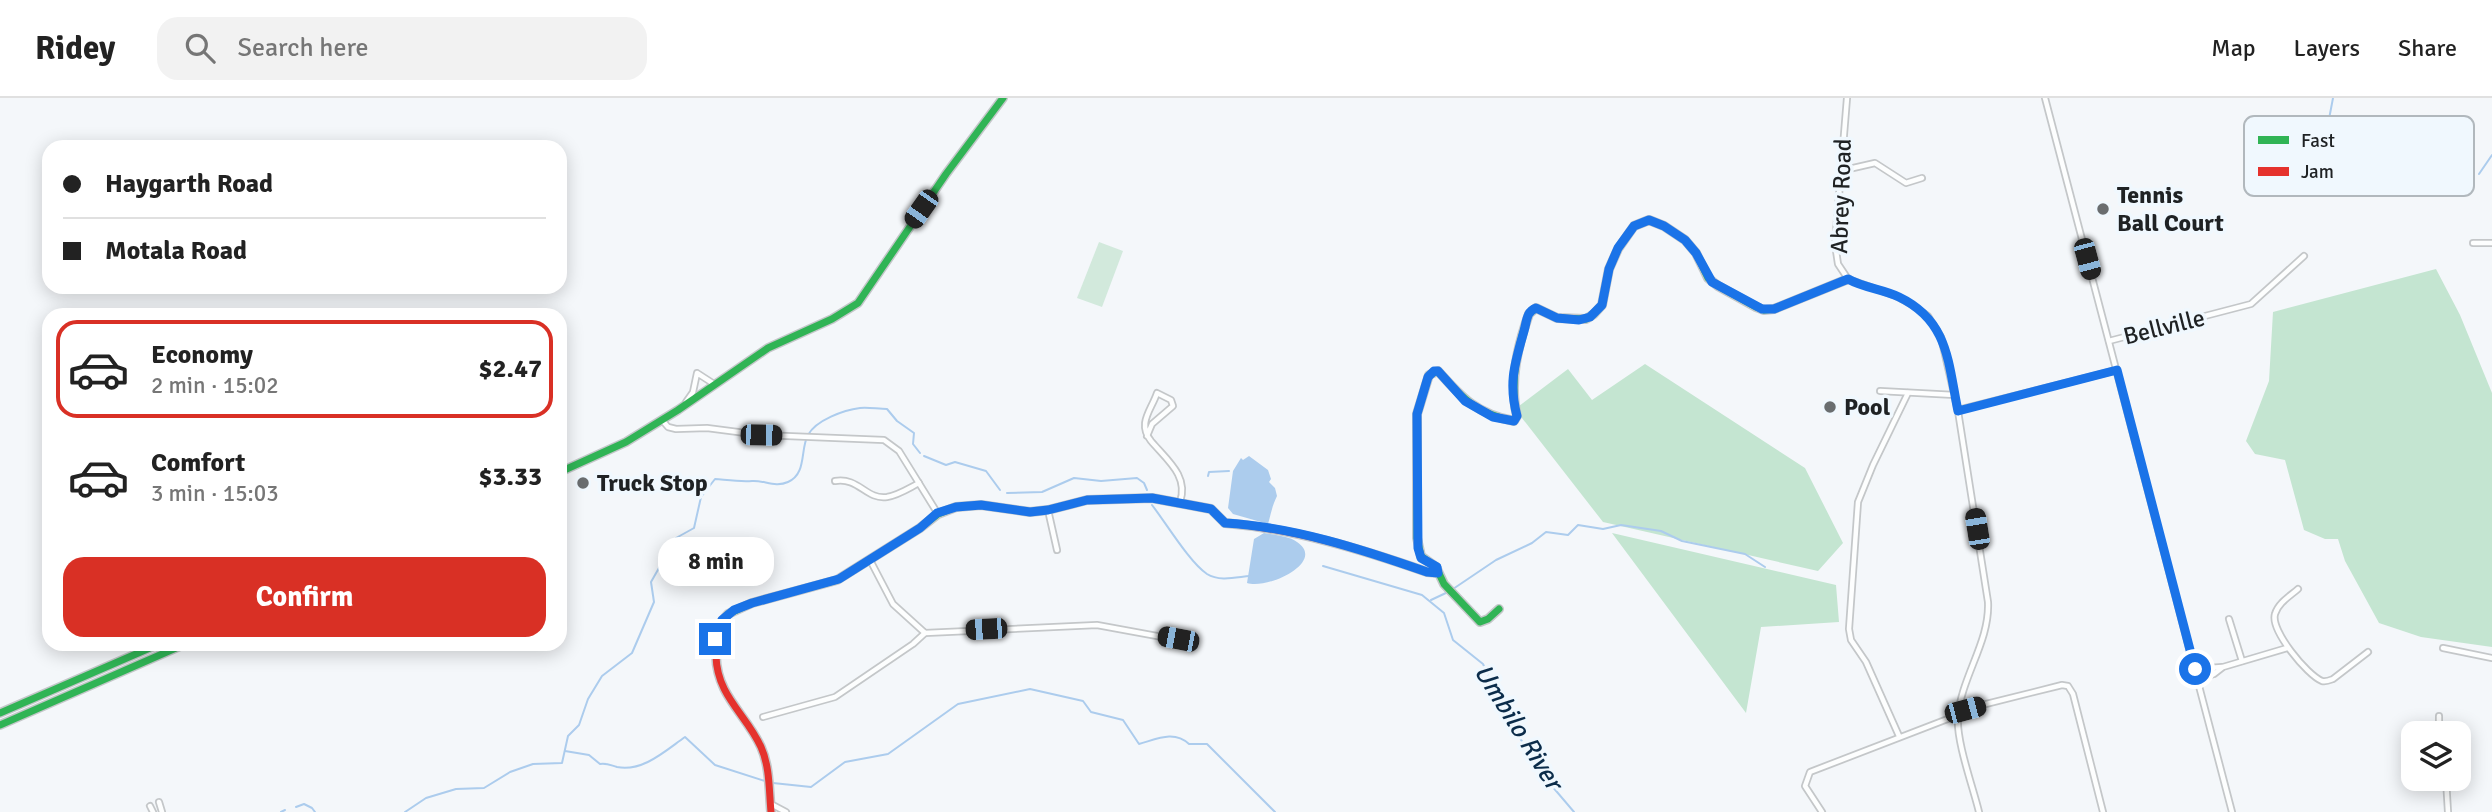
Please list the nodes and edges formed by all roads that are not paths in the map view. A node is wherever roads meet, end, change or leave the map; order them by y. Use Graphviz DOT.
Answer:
graph roads {
  1 [pos="1003,98"];
  2 [pos="1847,98"];
  3 [pos="2045,98"];
  4 [pos="1840,171"];
  5 [pos="1922,177"];
  6 [pos="2473,243"];
  7 [pos="2492,243"];
  8 [pos="2304,256"];
  9 [pos="1848,279"];
  10 [pos="2109,341"];
  11 [pos="2117,370"];
  12 [pos="714,384"];
  13 [pos="1880,391"];
  14 [pos="1908,393"];
  15 [pos="1955,395"];
  16 [pos="678,410"];
  17 [pos="1958,411"];
  18 [pos="662,420"];
  19 [pos="1147,436"];
  20 [pos="567,469"];
  21 [pos="835,481"];
  22 [pos="919,483"];
  23 [pos="1180,502"];
  24 [pos="1048,510"];
  25 [pos="937,513"];
  26 [pos="1057,550"];
  27 [pos="870,560"];
  28 [pos="1438,573"];
  29 [pos="2298,589"];
  30 [pos="1499,609"];
  31 [pos="2229,619"];
  32 [pos="925,633"];
  33 [pos="1195,643"];
  34 [pos="2287,648"];
  35 [pos="2444,648"];
  36 [pos="143,651"];
  37 [pos="169,651"];
  38 [pos="2368,652"];
  39 [pos="2492,657"];
  40 [pos="2242,661"];
  41 [pos="2222,667"];
  42 [pos="2195,669"];
  43 [pos="2198,679"];
  44 [pos="0,713"];
  45 [pos="1958,713"];
  46 [pos="2439,716"];
  47 [pos="763,717"];
  48 [pos="2439,721"];
  49 [pos="0,725"];
  50 [pos="1899,736"];
  51 [pos="2447,791"];
  52 [pos="159,802"];
  53 [pos="771,808"];
  54 [pos="162,812"];
  55 [pos="786,812"];
  56 [pos="1822,812"];
  57 [pos="1979,812"];
  58 [pos="2103,812"];
  59 [pos="2232,812"];
  60 [pos="2448,812"];
  1 -- 12 [label="street"];
  2 -- 4 [label="street, Abrey Road"];
  3 -- 10 [label="street"];
  4 -- 5 [label="street"];
  4 -- 9 [label="street, Abrey Road"];
  6 -- 7 [label="street"];
  8 -- 10 [label="street, Bellville"];
  9 -- 15 [label="street, Abrey Road"];
  9 -- 28 [label="street"];
  10 -- 11 [label="street"];
  11 -- 17 [label="street"];
  11 -- 42 [label="street"];
  12 -- 16 [label="street"];
  12 -- 16 [label="street"];
  13 -- 14 [label="street"];
  14 -- 15 [label="street"];
  14 -- 50 [label="street"];
  15 -- 17 [label="street, Abrey Road"];
  16 -- 18 [label="street"];
  17 -- 45 [label="street, Abrey Road"];
  18 -- 20 [label="street"];
  18 -- 22 [label="street"];
  19 -- 19 [label="street"];
  19 -- 23 [label="street"];
  21 -- 22 [label="street"];
  22 -- 25 [label="street"];
  23 -- 24 [label="street"];
  23 -- 28 [label="street"];
  24 -- 25 [label="street"];
  24 -- 26 [label="street"];
  25 -- 27 [label="street"];
  27 -- 32 [label="street"];
  27 -- 53 [label="street"];
  28 -- 30 [label="street"];
  29 -- 34 [label="street"];
  31 -- 40 [label="street"];
  32 -- 33 [label="street"];
  32 -- 47 [label="street"];
  34 -- 38 [label="street"];
  34 -- 40 [label="street"];
  35 -- 39 [label="street"];
  36 -- 44 [label="street"];
  37 -- 49 [label="street"];
  40 -- 41 [label="street"];
  41 -- 42 [label="street"];
  41 -- 43 [label="street"];
  42 -- 43 [label="street"];
  43 -- 59 [label="street"];
  45 -- 50 [label="street"];
  45 -- 57 [label="street, Abrey Road"];
  45 -- 58 [label="street"];
  46 -- 48 [label="street"];
  50 -- 56 [label="street"];
  51 -- 60 [label="street"];
  52 -- 54 [label="street"];
  53 -- 55 [label="street"];
}
